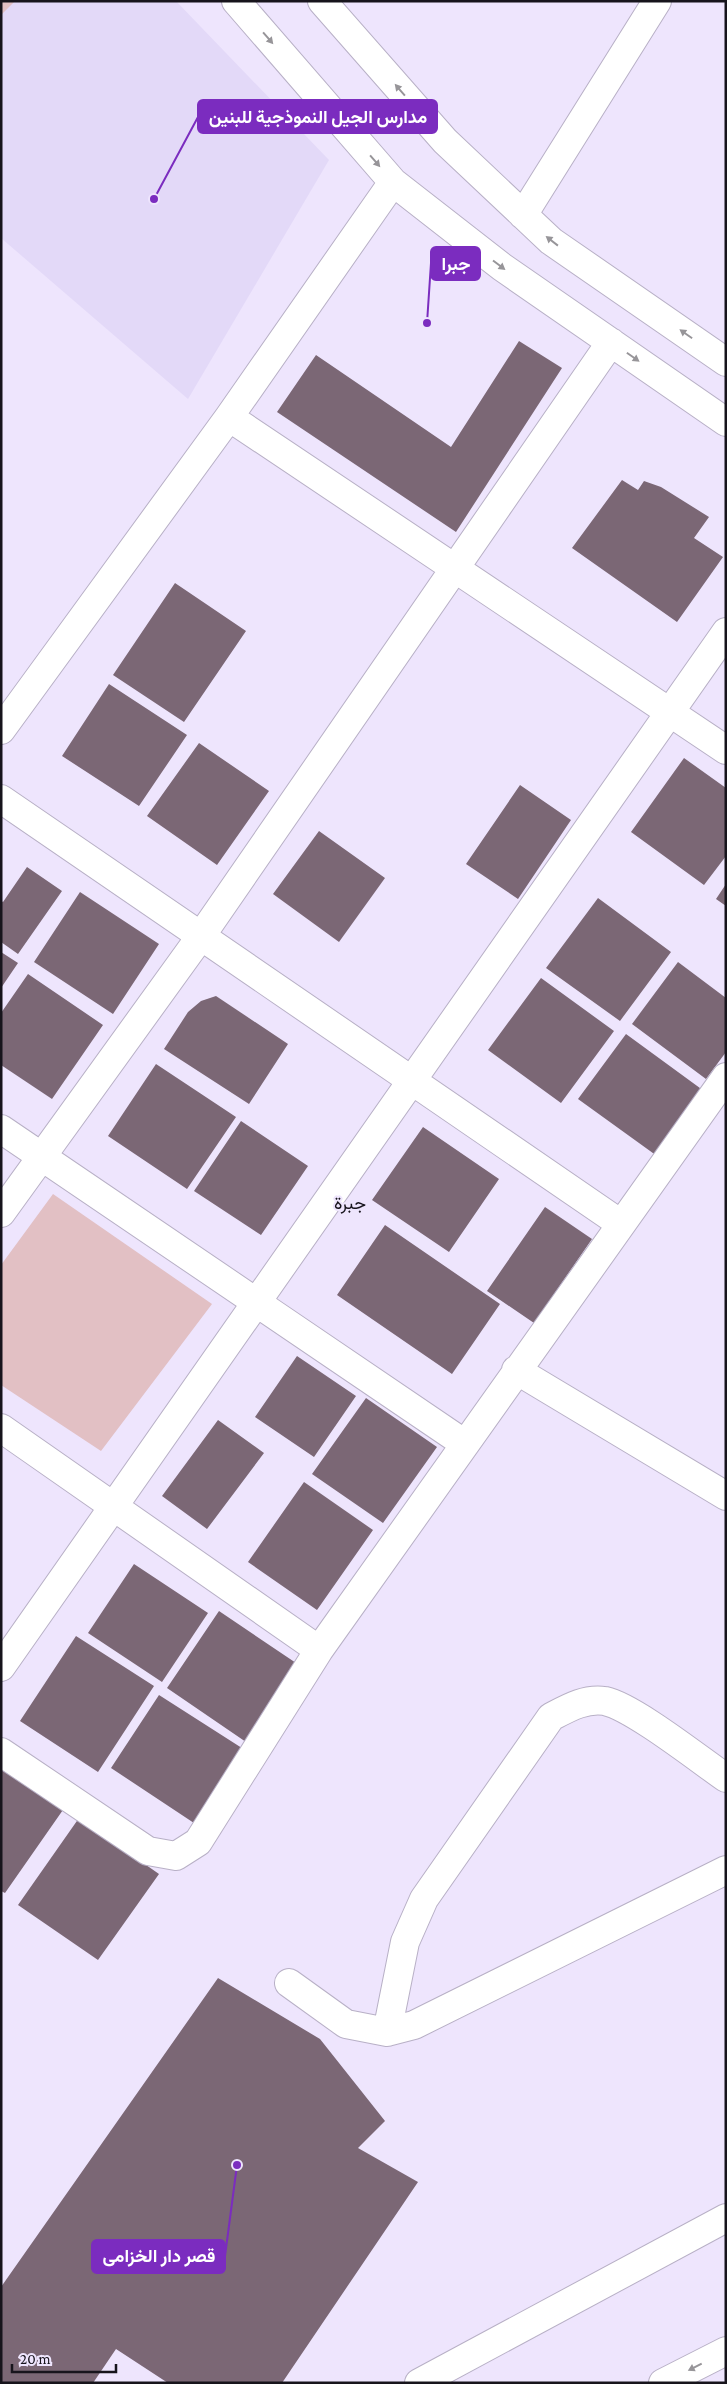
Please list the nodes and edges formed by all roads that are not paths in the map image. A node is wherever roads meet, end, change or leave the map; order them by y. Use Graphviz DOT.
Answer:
graph roads {
  1 [pos="236,1"];
  2 [pos="322,1"];
  3 [pos="657,1"];
  4 [pos="393,182"];
  5 [pos="523,215"];
  6 [pos="611,342"];
  7 [pos="726,362"];
  8 [pos="229,417"];
  9 [pos="726,422"];
  10 [pos="454,568"];
  11 [pos="726,632"];
  12 [pos="670,712"];
  13 [pos="1,730"];
  14 [pos="726,750"];
  15 [pos="1,799"];
  16 [pos="201,936"];
  17 [pos="726,1077"];
  18 [pos="412,1080"];
  19 [pos="1,1129"];
  20 [pos="42,1156"];
  21 [pos="1,1212"];
  22 [pos="621,1224"];
  23 [pos="256,1302"];
  24 [pos="516,1370"];
  25 [pos="1,1428"];
  26 [pos="465,1444"];
  27 [pos="726,1496"];
  28 [pos="114,1507"];
  29 [pos="319,1650"];
  30 [pos="1,1668"];
  31 [pos="1,1752"];
  32 [pos="726,1778"];
  33 [pos="726,1870"];
  34 [pos="289,1983"];
  35 [pos="387,2032"];
  36 [pos="726,2218"];
  37 [pos="726,2351"];
  38 [pos="419,2383"];
  39 [pos="663,2383"];
  1 -- 4 [label="street, one-way"];
  5 -- 2 [label="street, one-way"];
  3 -- 5 [label="street"];
  4 -- 6 [label="street, one-way"];
  4 -- 8 [label="street"];
  7 -- 5 [label="street, one-way"];
  6 -- 9 [label="street, one-way"];
  6 -- 10 [label="street"];
  8 -- 10 [label="street"];
  8 -- 13 [label="street"];
  10 -- 12 [label="street"];
  10 -- 16 [label="street"];
  11 -- 12 [label="street"];
  12 -- 14 [label="street"];
  12 -- 18 [label="street"];
  15 -- 16 [label="street"];
  16 -- 18 [label="street"];
  16 -- 20 [label="street"];
  17 -- 22 [label="street"];
  18 -- 22 [label="street"];
  18 -- 23 [label="street"];
  19 -- 20 [label="street"];
  20 -- 21 [label="street"];
  20 -- 23 [label="street"];
  22 -- 24 [label="street"];
  23 -- 26 [label="street"];
  23 -- 28 [label="street"];
  24 -- 26 [label="street"];
  24 -- 27 [label="street"];
  25 -- 28 [label="street"];
  26 -- 29 [label="street"];
  28 -- 29 [label="street"];
  28 -- 30 [label="street"];
  29 -- 31 [label="street"];
  32 -- 35 [label="street"];
  33 -- 35 [label="street"];
  34 -- 35 [label="street"];
  36 -- 38 [label="street"];
  37 -- 39 [label="street, one-way"];
}
